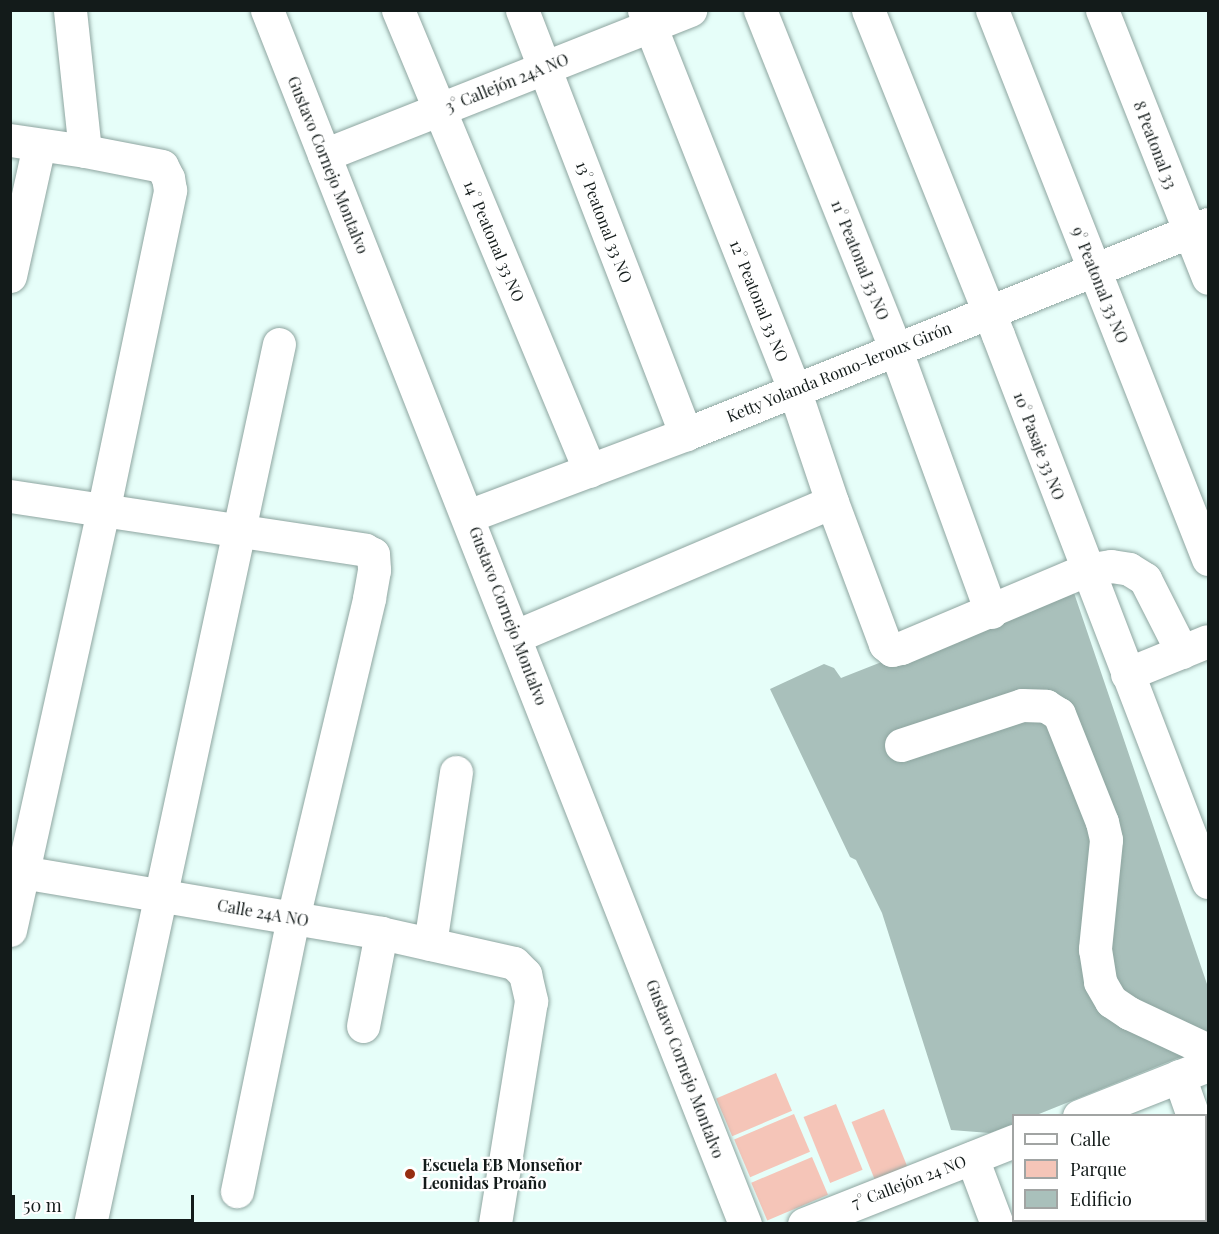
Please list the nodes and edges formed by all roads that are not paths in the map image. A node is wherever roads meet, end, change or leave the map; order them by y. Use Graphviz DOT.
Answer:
graph roads {
  1 [pos="70,10"];
  2 [pos="267,10"];
  3 [pos="398,10"];
  4 [pos="522,10"];
  5 [pos="690,10"];
  6 [pos="760,10"];
  7 [pos="868,10"];
  8 [pos="992,10"];
  9 [pos="1102,10"];
  10 [pos="647,18"];
  11 [pos="545,67"];
  12 [pos="440,110"];
  13 [pos="25,142"];
  14 [pos="85,151"];
  15 [pos="324,155"];
  16 [pos="1199,228"];
  17 [pos="1094,269"];
  18 [pos="10,276"];
  19 [pos="1209,278"];
  20 [pos="987,312"];
  21 [pos="279,344"];
  22 [pos="895,348"];
  23 [pos="794,389"];
  24 [pos="686,434"];
  25 [pos="590,471"];
  26 [pos="10,496"];
  27 [pos="832,502"];
  28 [pos="103,512"];
  29 [pos="468,516"];
  30 [pos="240,532"];
  31 [pos="1209,559"];
  32 [pos="1086,570"];
  33 [pos="991,612"];
  34 [pos="516,636"];
  35 [pos="1195,647"];
  36 [pos="1127,674"];
  37 [pos="901,745"];
  38 [pos="456,772"];
  39 [pos="16,871"];
  40 [pos="1209,882"];
  41 [pos="161,896"];
  42 [pos="293,918"];
  43 [pos="10,930"];
  44 [pos="381,933"];
  45 [pos="430,944"];
  46 [pos="363,1026"];
  47 [pos="1209,1050"];
  48 [pos="1194,1070"];
  49 [pos="1084,1114"];
  50 [pos="1194,1114"];
  51 [pos="1012,1142"];
  52 [pos="972,1158"];
  53 [pos="237,1191"];
  54 [pos="873,1211"];
  55 [pos="90,1224"];
  56 [pos="495,1224"];
  57 [pos="745,1224"];
  58 [pos="804,1224"];
  59 [pos="997,1224"];
  1 -- 14 [label="street"];
  2 -- 15 [label="street, Gustavo Cornejo Montalvo"];
  3 -- 12 [label="street, 14° Peatonal 33 NO"];
  4 -- 11 [label="street, 13° Peatonal 33 NO"];
  5 -- 10 [label="street, 3° Callejón 24A NO"];
  6 -- 22 [label="street, 11° Peatonal 33 NO"];
  7 -- 20 [label="street, 10° Pasaje 33 NO"];
  8 -- 17 [label="street, 9° Peatonal 33 NO"];
  9 -- 16 [label="street, 8 Peatonal 33"];
  10 -- 11 [label="street, 3° Callejón 24A NO"];
  10 -- 23 [label="street, 12° Peatonal 33 NO"];
  11 -- 12 [label="street, 3° Callejón 24A NO"];
  11 -- 24 [label="street, 13° Peatonal 33 NO"];
  12 -- 15 [label="street, 3° Callejón 24A NO"];
  12 -- 25 [label="street, 14° Peatonal 33 NO"];
  13 -- 14 [label="street"];
  13 -- 18 [label="street"];
  14 -- 28 [label="street"];
  15 -- 29 [label="street, Gustavo Cornejo Montalvo"];
  16 -- 17 [label="street, Ketty Yolanda Romo-leroux Girón"];
  16 -- 19 [label="street, 8 Peatonal 33"];
  17 -- 20 [label="street, Ketty Yolanda Romo-leroux Girón"];
  17 -- 31 [label="street, 9° Peatonal 33 NO"];
  20 -- 22 [label="street, Ketty Yolanda Romo-leroux Girón"];
  20 -- 32 [label="street, 10° Pasaje 33 NO"];
  21 -- 30 [label="street"];
  22 -- 23 [label="street, Ketty Yolanda Romo-leroux Girón"];
  22 -- 33 [label="street, 11° Peatonal 33 NO"];
  23 -- 24 [label="street, Ketty Yolanda Romo-leroux Girón"];
  23 -- 27 [label="street, 12° Peatonal 33 NO"];
  24 -- 25 [label="street, Ketty Yolanda Romo-leroux Girón"];
  25 -- 29 [label="street, Ketty Yolanda Romo-leroux Girón"];
  26 -- 28 [label="street"];
  27 -- 33 [label="street, 12° Peatonal 33 NO"];
  27 -- 34 [label="street"];
  28 -- 30 [label="street"];
  28 -- 39 [label="street"];
  29 -- 34 [label="street, Gustavo Cornejo Montalvo"];
  30 -- 41 [label="street"];
  30 -- 42 [label="street"];
  32 -- 33 [label="street"];
  32 -- 35 [label="street"];
  32 -- 36 [label="street, 10° Pasaje 33 NO"];
  34 -- 57 [label="street, Gustavo Cornejo Montalvo"];
  35 -- 36 [label="street"];
  36 -- 40 [label="street, 10° Pasaje 33 NO"];
  37 -- 47 [label="street"];
  38 -- 45 [label="street"];
  39 -- 41 [label="street, Calle 24A NO"];
  39 -- 43 [label="street"];
  41 -- 42 [label="street, Calle 24A NO"];
  41 -- 55 [label="street"];
  42 -- 44 [label="street, Calle 24A NO"];
  42 -- 53 [label="street"];
  44 -- 45 [label="street, Calle 24A NO"];
  44 -- 46 [label="street"];
  45 -- 56 [label="street, Calle 24A NO"];
  48 -- 49 [label="street"];
  48 -- 50 [label="street"];
  51 -- 52 [label="street, 7° Callejón 24 NO"];
  52 -- 54 [label="street, 7° Callejón 24 NO"];
  52 -- 59 [label="street"];
  54 -- 58 [label="street, 7° Callejón 24 NO"];
}
